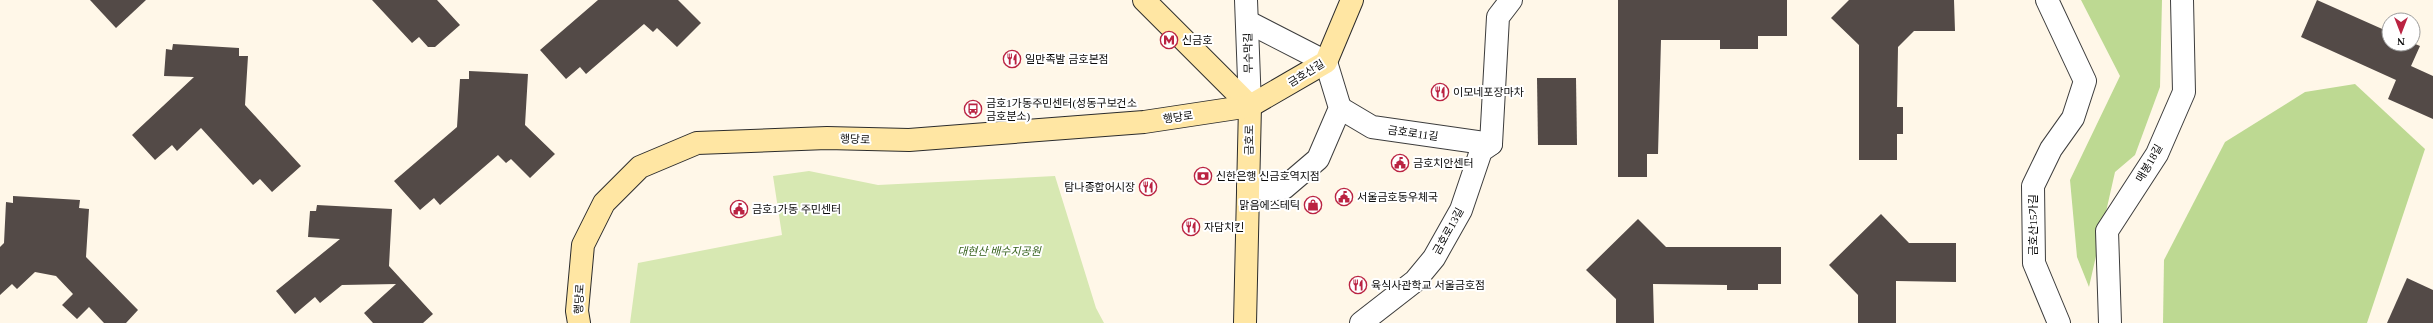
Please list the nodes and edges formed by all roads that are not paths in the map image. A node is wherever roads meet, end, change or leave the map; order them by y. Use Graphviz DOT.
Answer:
graph roads {
  1 [pos="1144,0"];
  2 [pos="1246,0"];
  3 [pos="1352,0"];
  4 [pos="1511,0"];
  5 [pos="2047,0"];
  6 [pos="2182,0"];
  7 [pos="1248,22"];
  8 [pos="1326,62"];
  9 [pos="1250,106"];
  10 [pos="1340,108"];
  11 [pos="1491,144"];
  12 [pos="1248,187"];
  13 [pos="579,323"];
  14 [pos="1245,323"];
  15 [pos="1361,323"];
  16 [pos="2059,323"];
  17 [pos="2110,323"];
  1 -- 9 [label="main road"];
  2 -- 7 [label="street, 무수막길"];
  3 -- 8 [label="main road, 금호산길"];
  4 -- 11 [label="street"];
  5 -- 16 [label="street, 금호산15가길"];
  6 -- 17 [label="street, 매봉18길"];
  7 -- 8 [label="street"];
  7 -- 9 [label="street, 무수막길"];
  8 -- 9 [label="main road, 금호산길"];
  8 -- 10 [label="street"];
  9 -- 12 [label="main road, 금호로"];
  9 -- 13 [label="main road, 행당로"];
  10 -- 11 [label="street, 금호로11길"];
  10 -- 12 [label="street"];
  11 -- 15 [label="street, 금호로13길"];
  12 -- 14 [label="main road, 금호로"];
}
